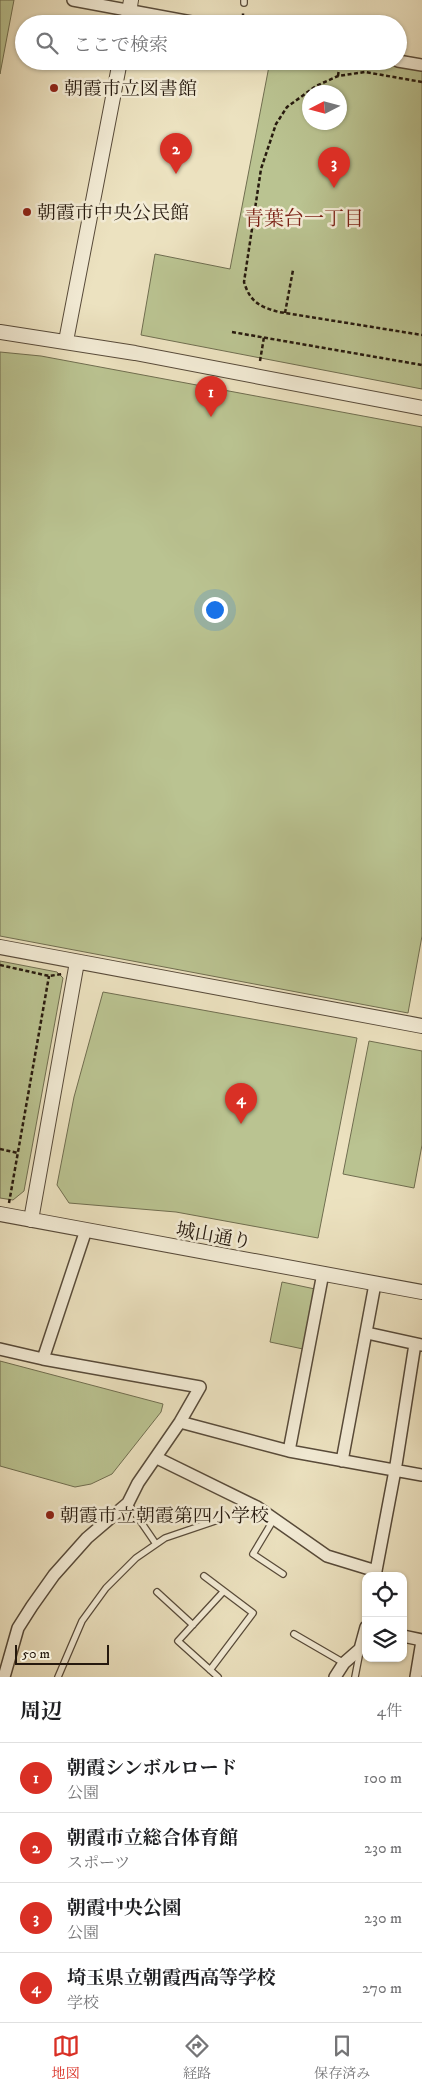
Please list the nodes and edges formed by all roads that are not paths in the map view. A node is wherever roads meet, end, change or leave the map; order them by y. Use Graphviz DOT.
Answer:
graph roads {
  1 [pos="73,0"];
  2 [pos="129,11"];
  3 [pos="151,15"];
  4 [pos="407,63"];
  5 [pos="422,66"];
  6 [pos="118,70"];
  7 [pos="0,332"];
  8 [pos="66,341"];
  9 [pos="422,408"];
  10 [pos="0,947"];
  11 [pos="77,962"];
  12 [pos="422,1026"];
  13 [pos="4,1209"];
  14 [pos="31,1220"];
  15 [pos="86,1230"];
  16 [pos="323,1273"];
  17 [pos="375,1284"];
  18 [pos="422,1292"];
  19 [pos="367,1333"];
  20 [pos="418,1344"];
  21 [pos="0,1349"];
  22 [pos="43,1359"];
  23 [pos="180,1422"];
  24 [pos="290,1451"];
  25 [pos="157,1458"];
  26 [pos="342,1461"];
  27 [pos="395,1470"];
  28 [pos="422,1475"];
  29 [pos="128,1503"];
  30 [pos="274,1519"];
  31 [pos="218,1520"];
  32 [pos="156,1544"];
  33 [pos="373,1572"];
  34 [pos="376,1572"];
  35 [pos="283,1574"];
  36 [pos="204,1576"];
  37 [pos="157,1592"];
  38 [pos="223,1592"];
  39 [pos="192,1625"];
  40 [pos="294,1634"];
  41 [pos="407,1637"];
  42 [pos="422,1640"];
  43 [pos="362,1642"];
  44 [pos="360,1649"];
  45 [pos="344,1663"];
  46 [pos="210,1670"];
  47 [pos="4,1677"];
  48 [pos="58,1677"];
  49 [pos="218,1677"];
  50 [pos="335,1677"];
  51 [pos="355,1677"];
  52 [pos="416,1677"];
  1 -- 2 [label="street"];
  2 -- 3 [label="street"];
  4 -- 5 [label="street"];
  6 -- 8 [label="street"];
  7 -- 8 [label="street"];
  8 -- 9 [label="street"];
  10 -- 11 [label="street"];
  11 -- 12 [label="street"];
  11 -- 14 [label="street"];
  13 -- 14 [label="street, 城山通り"];
  14 -- 15 [label="street, 城山通り"];
  15 -- 16 [label="street, 城山通り"];
  15 -- 22 [label="street"];
  16 -- 17 [label="street, 城山通り"];
  16 -- 24 [label="street"];
  17 -- 18 [label="street, 城山通り"];
  17 -- 19 [label="street"];
  19 -- 20 [label="street"];
  19 -- 26 [label="street"];
  20 -- 27 [label="street"];
  21 -- 22 [label="street"];
  22 -- 23 [label="street"];
  23 -- 24 [label="street"];
  23 -- 25 [label="street"];
  24 -- 26 [label="street"];
  25 -- 29 [label="street"];
  25 -- 30 [label="street"];
  26 -- 27 [label="street"];
  27 -- 28 [label="street"];
  27 -- 34 [label="street"];
  29 -- 32 [label="lane"];
  29 -- 47 [label="street"];
  30 -- 33 [label="street"];
  30 -- 35 [label="lane"];
  31 -- 32 [label="lane"];
  32 -- 48 [label="lane"];
  36 -- 38 [label="lane"];
  37 -- 39 [label="lane"];
  38 -- 39 [label="lane"];
  38 -- 46 [label="lane"];
  39 -- 46 [label="lane"];
  40 -- 45 [label="lane"];
  41 -- 42 [label="street"];
  42 -- 52 [label="street"];
  43 -- 44 [label="street"];
  44 -- 45 [label="street"];
  44 -- 51 [label="lane"];
  45 -- 50 [label="street"];
  46 -- 49 [label="lane"];
}
